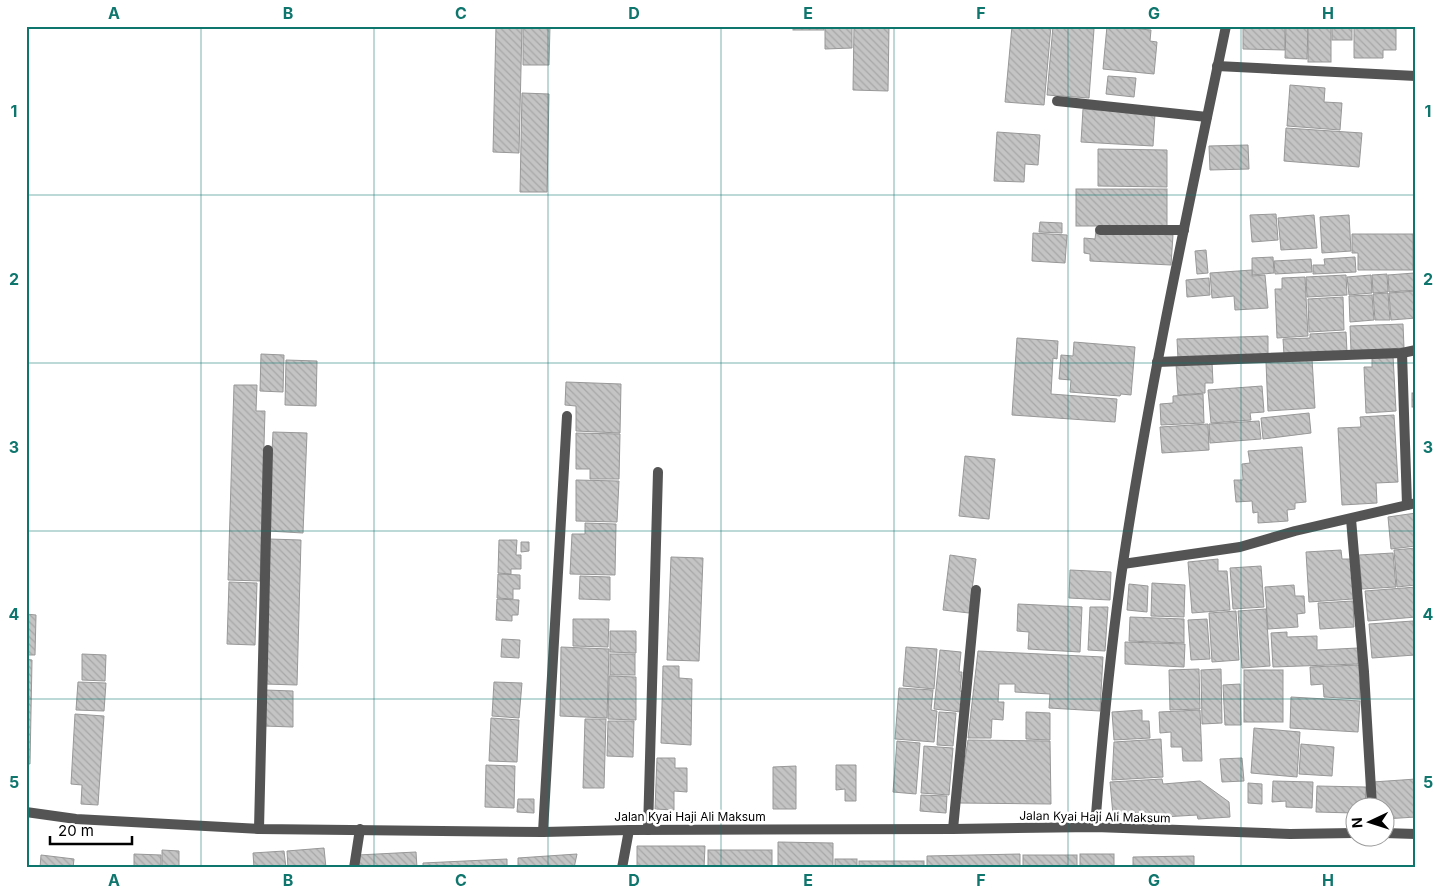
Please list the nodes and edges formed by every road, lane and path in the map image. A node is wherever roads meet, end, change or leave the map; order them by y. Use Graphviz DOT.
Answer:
graph roads {
  1 [pos="1226,26"];
  2 [pos="1217,66"];
  3 [pos="1416,76"];
  4 [pos="1057,101"];
  5 [pos="1207,117"];
  6 [pos="1100,230"];
  7 [pos="1184,230"];
  8 [pos="1416,350"];
  9 [pos="1402,353"];
  10 [pos="1157,362"];
  11 [pos="567,416"];
  12 [pos="268,450"];
  13 [pos="658,472"];
  14 [pos="1411,504"];
  15 [pos="1350,519"];
  16 [pos="1123,564"];
  17 [pos="976,590"];
  18 [pos="1371,796"];
  19 [pos="26,812"];
  20 [pos="1095,827"];
  21 [pos="259,829"];
  22 [pos="360,829"];
  23 [pos="953,829"];
  24 [pos="629,830"];
  25 [pos="648,830"];
  26 [pos="543,832"];
  27 [pos="1344,833"];
  28 [pos="1394,834"];
  29 [pos="1416,834"];
  30 [pos="354,868"];
  31 [pos="622,868"];
  1 -- 2 [label="street"];
  2 -- 3 [label="street"];
  2 -- 5 [label="street"];
  4 -- 5 [label="street"];
  5 -- 7 [label="street"];
  6 -- 7 [label="street"];
  7 -- 10 [label="street"];
  8 -- 9 [label="street"];
  9 -- 10 [label="street"];
  9 -- 14 [label="street"];
  10 -- 16 [label="street"];
  11 -- 26 [label="street"];
  12 -- 21 [label="street"];
  13 -- 25 [label="street"];
  14 -- 15 [label="street"];
  15 -- 16 [label="street"];
  15 -- 18 [label="street"];
  16 -- 20 [label="street"];
  17 -- 23 [label="street"];
  19 -- 21 [label="street, Jalan Kyai Haji Ali Maksum"];
  20 -- 23 [label="street, Jalan Kyai Haji Ali Maksum"];
  20 -- 27 [label="street, Jalan Kyai Haji Ali Maksum"];
  21 -- 22 [label="street, Jalan Kyai Haji Ali Maksum"];
  22 -- 26 [label="street, Jalan Kyai Haji Ali Maksum"];
  22 -- 30 [label="street"];
  23 -- 25 [label="street, Jalan Kyai Haji Ali Maksum"];
  24 -- 25 [label="street, Jalan Kyai Haji Ali Maksum"];
  24 -- 26 [label="street, Jalan Kyai Haji Ali Maksum"];
  24 -- 31 [label="street"];
  28 -- 29 [label="street"];
}
